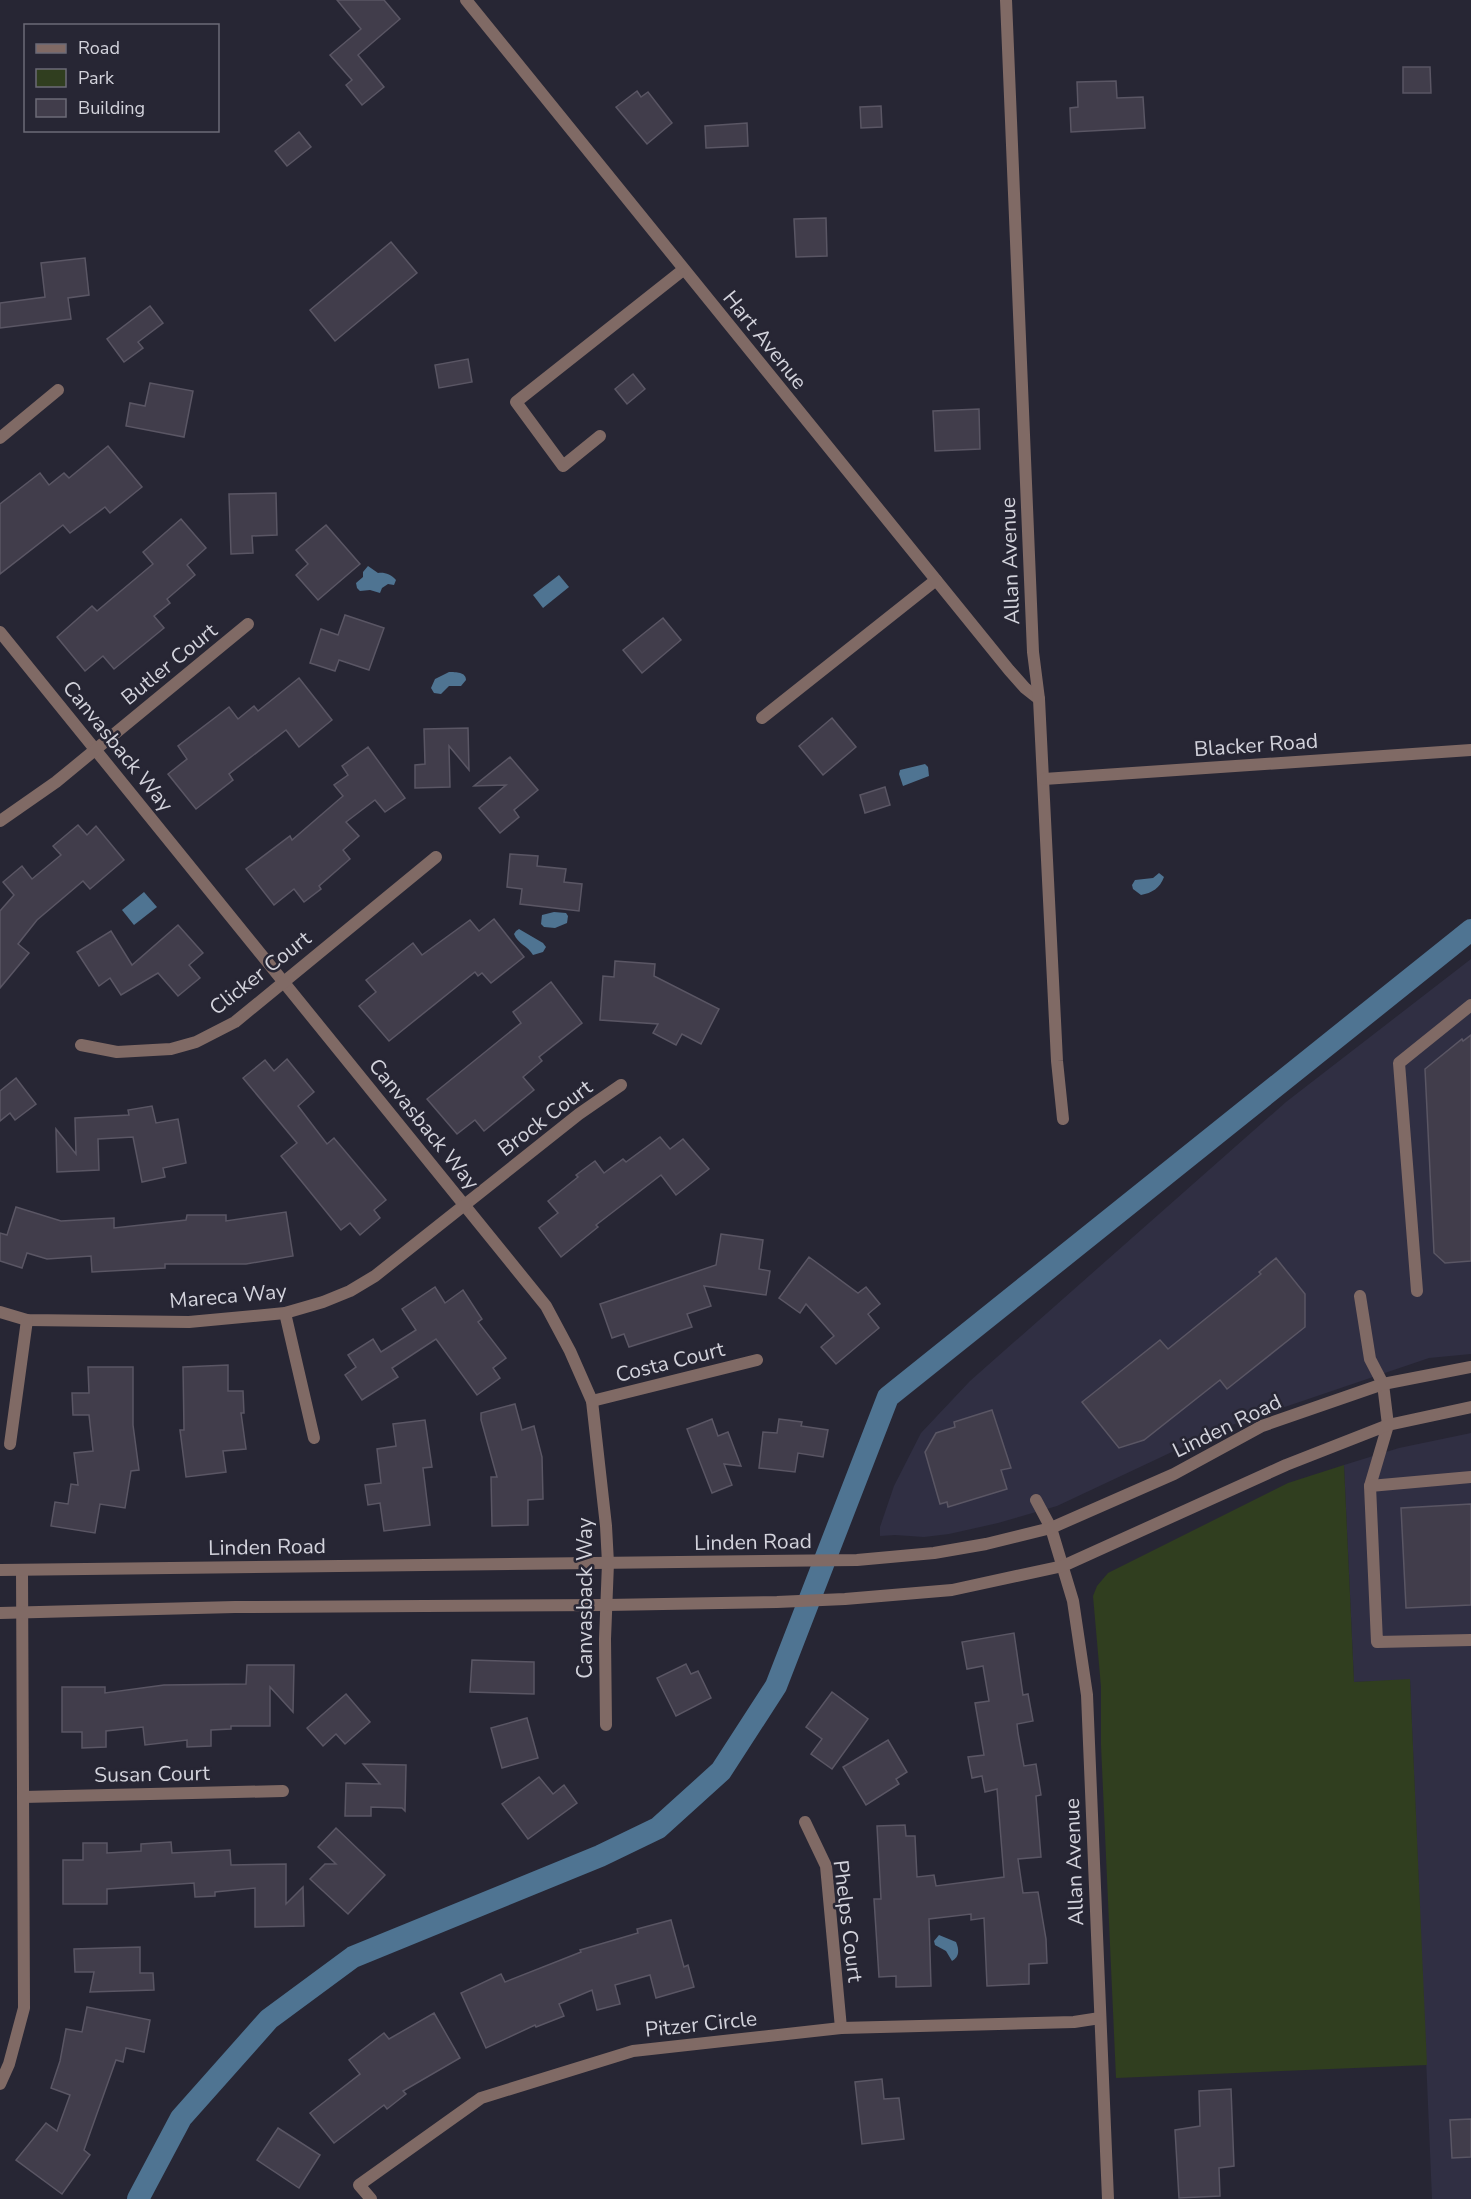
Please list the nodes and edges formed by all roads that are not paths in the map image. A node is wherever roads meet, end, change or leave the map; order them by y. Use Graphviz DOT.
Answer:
graph roads {
  1 [pos="466,0"];
  2 [pos="1006,0"];
  3 [pos="683,270"];
  4 [pos="58,390"];
  5 [pos="600,436"];
  6 [pos="0,438"];
  7 [pos="936,580"];
  8 [pos="248,624"];
  9 [pos="0,632"];
  10 [pos="1039,699"];
  11 [pos="762,718"];
  12 [pos="95,749"];
  13 [pos="1471,750"];
  14 [pos="1044,779"];
  15 [pos="0,821"];
  16 [pos="436,857"];
  17 [pos="283,982"];
  18 [pos="1471,1005"];
  19 [pos="81,1045"];
  20 [pos="621,1085"];
  21 [pos="1063,1119"];
  22 [pos="465,1205"];
  23 [pos="1417,1291"];
  24 [pos="1360,1296"];
  25 [pos="0,1312"];
  26 [pos="285,1313"];
  27 [pos="27,1320"];
  28 [pos="757,1360"];
  29 [pos="1471,1368"];
  30 [pos="1383,1384"];
  31 [pos="592,1401"];
  32 [pos="1471,1407"];
  33 [pos="1389,1425"];
  34 [pos="314,1438"];
  35 [pos="10,1444"];
  36 [pos="1471,1477"];
  37 [pos="1370,1486"];
  38 [pos="1036,1500"];
  39 [pos="1051,1528"];
  40 [pos="608,1563"];
  41 [pos="1063,1566"];
  42 [pos="0,1570"];
  43 [pos="22,1570"];
  44 [pos="606,1605"];
  45 [pos="0,1613"];
  46 [pos="23,1613"];
  47 [pos="1471,1640"];
  48 [pos="606,1725"];
  49 [pos="283,1791"];
  50 [pos="23,1797"];
  51 [pos="805,1822"];
  52 [pos="1100,2018"];
  53 [pos="841,2028"];
  54 [pos="0,2084"];
  55 [pos="371,2199"];
  56 [pos="1108,2199"];
  1 -- 3 [label="street, Hart Avenue"];
  2 -- 10 [label="street, Allan Avenue"];
  3 -- 5 [label="street"];
  3 -- 7 [label="street, Hart Avenue"];
  4 -- 6 [label="street"];
  7 -- 10 [label="street, Hart Avenue"];
  7 -- 11 [label="street"];
  8 -- 12 [label="street, Butler Court"];
  9 -- 12 [label="street, Canvasback Way"];
  10 -- 14 [label="street, Allan Avenue"];
  12 -- 15 [label="street, Butler Court"];
  12 -- 17 [label="street, Canvasback Way"];
  13 -- 14 [label="street, Blacker Road"];
  14 -- 21 [label="street, Allan Avenue"];
  16 -- 17 [label="street, Clicker Court"];
  17 -- 19 [label="street, Clicker Court"];
  17 -- 22 [label="street, Canvasback Way"];
  18 -- 23 [label="street"];
  20 -- 22 [label="street, Brock Court"];
  22 -- 26 [label="street, Mareca Way"];
  22 -- 31 [label="street, Canvasback Way"];
  24 -- 30 [label="street"];
  25 -- 27 [label="street, Mareca Way"];
  26 -- 27 [label="street, Mareca Way"];
  26 -- 34 [label="street"];
  27 -- 35 [label="street"];
  28 -- 31 [label="street, Costa Court"];
  29 -- 30 [label="street, Linden Road"];
  30 -- 33 [label="street"];
  30 -- 39 [label="street, Linden Road"];
  31 -- 40 [label="street, Canvasback Way"];
  32 -- 33 [label="street"];
  33 -- 37 [label="street"];
  33 -- 41 [label="street"];
  36 -- 37 [label="street"];
  37 -- 47 [label="street"];
  38 -- 39 [label="street, Allan Avenue"];
  39 -- 40 [label="street, Linden Road"];
  39 -- 41 [label="street, Allan Avenue"];
  40 -- 43 [label="street, Linden Road"];
  40 -- 44 [label="street, Canvasback Way"];
  41 -- 44 [label="street"];
  41 -- 52 [label="street, Allan Avenue"];
  42 -- 43 [label="street, Linden Road"];
  43 -- 46 [label="street"];
  44 -- 46 [label="street"];
  44 -- 48 [label="street, Canvasback Way"];
  45 -- 46 [label="street"];
  46 -- 50 [label="street"];
  49 -- 50 [label="street, Susan Court"];
  50 -- 54 [label="street"];
  51 -- 53 [label="street, Phelps Court"];
  52 -- 53 [label="street, Pitzer Circle"];
  52 -- 56 [label="street, Allan Avenue"];
  53 -- 55 [label="street, Pitzer Circle"];
}
